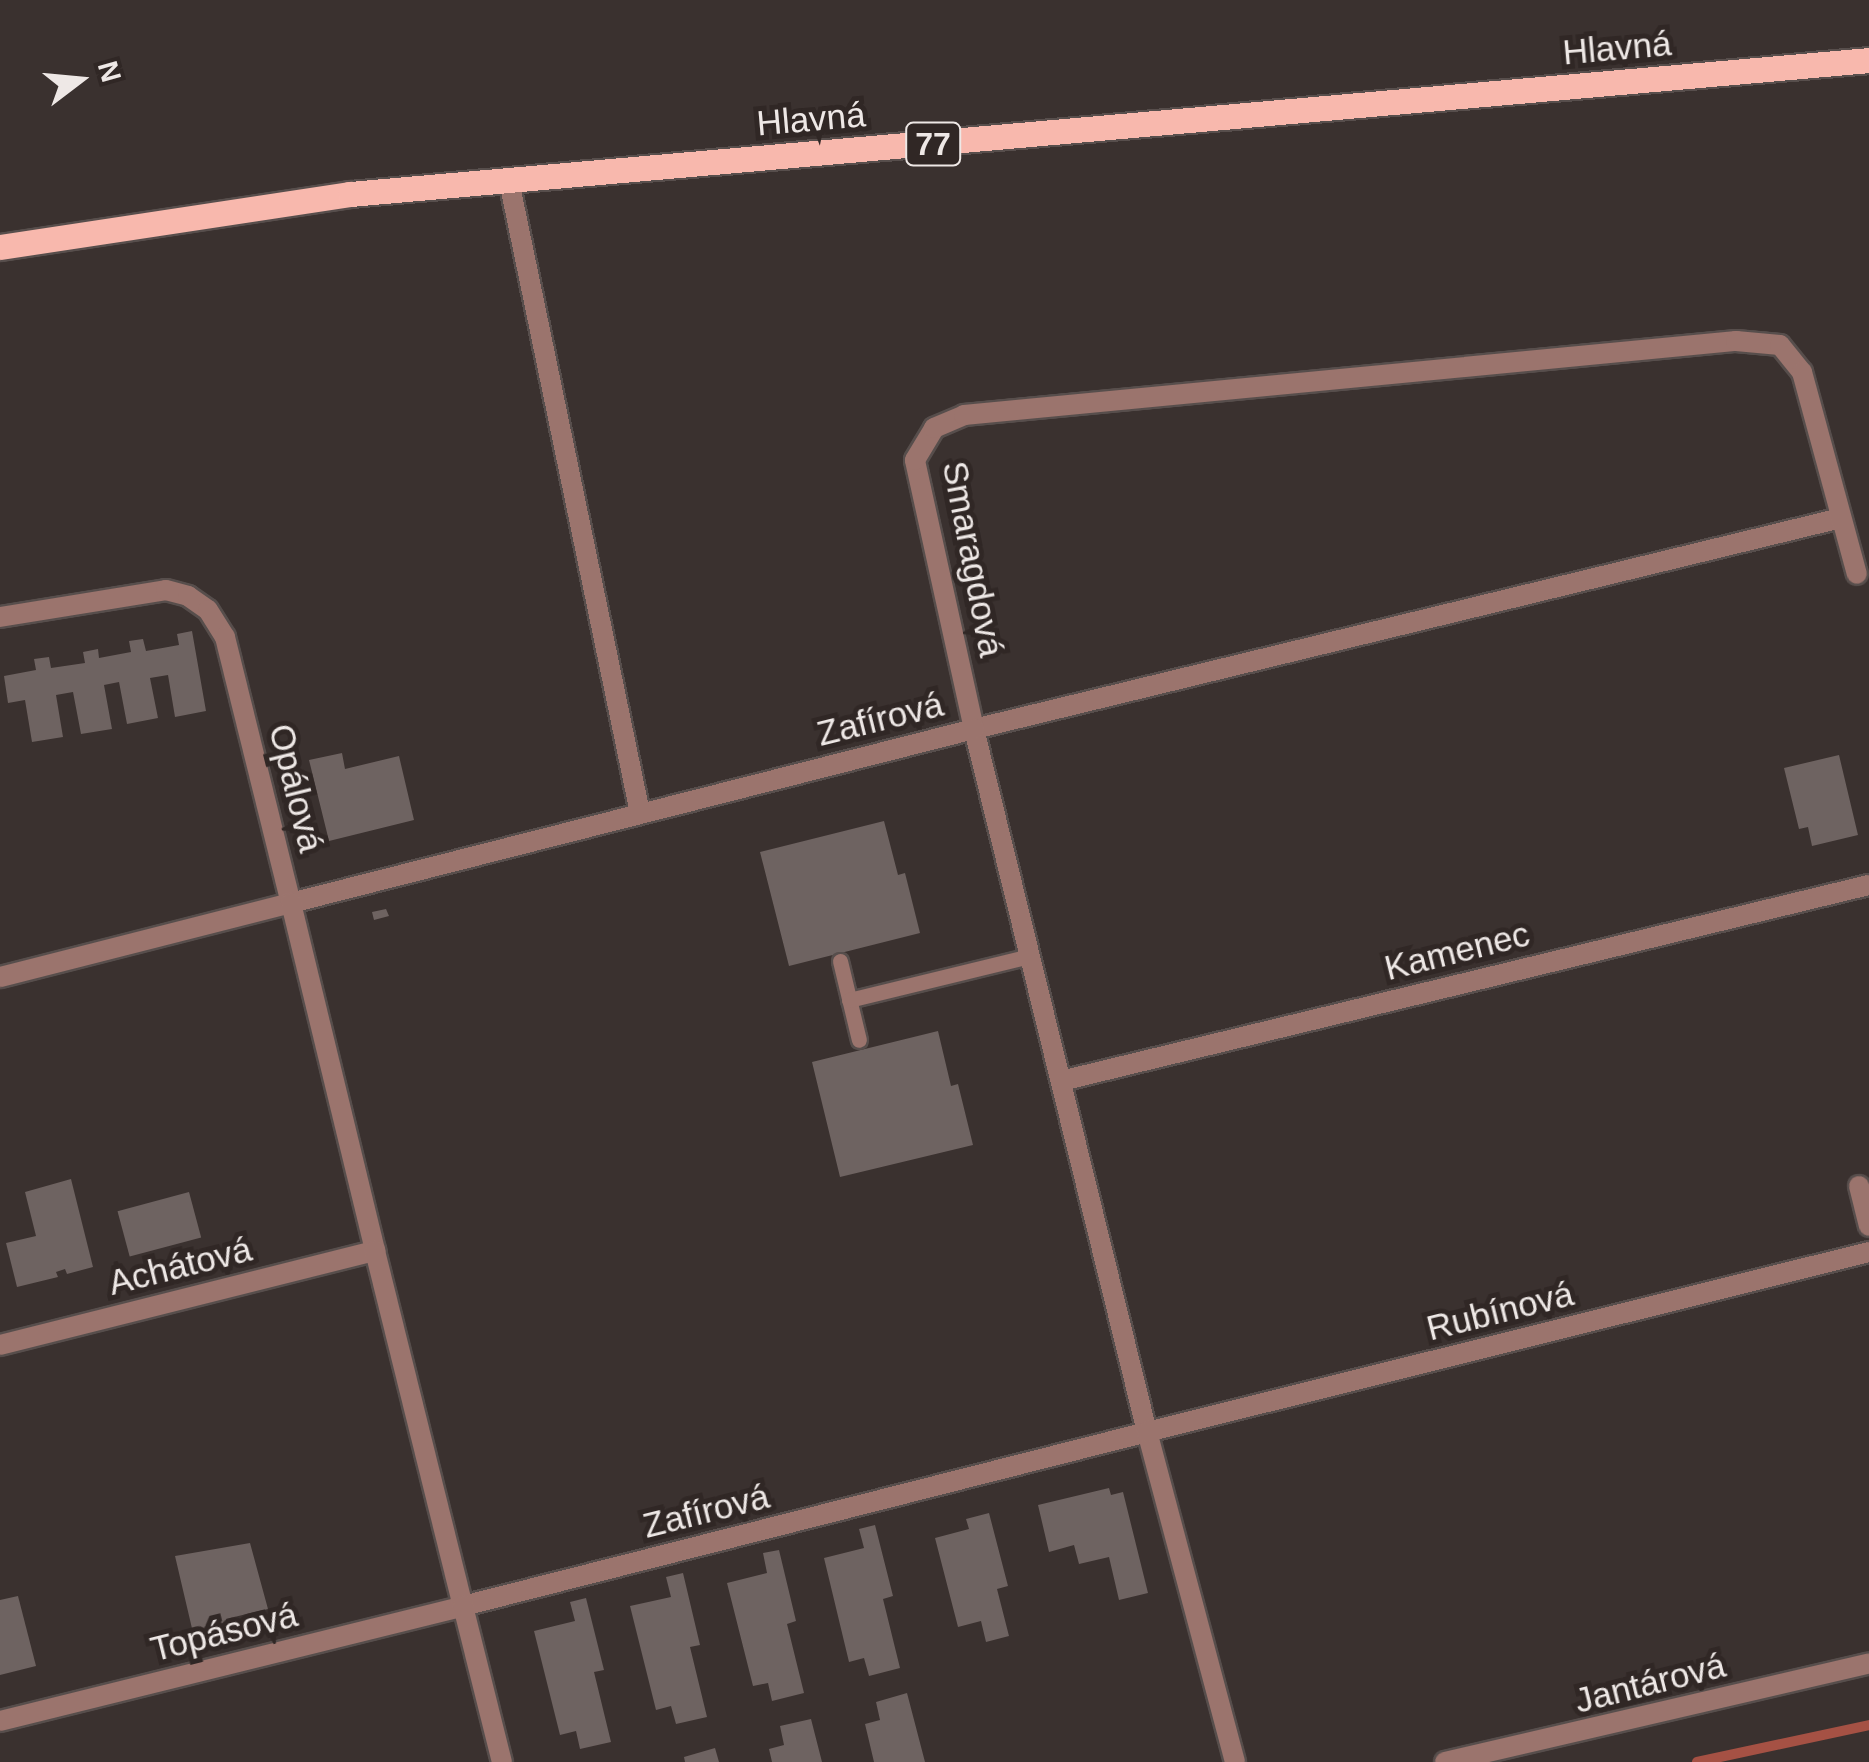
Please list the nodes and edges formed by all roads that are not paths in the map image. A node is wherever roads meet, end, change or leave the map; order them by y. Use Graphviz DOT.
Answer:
graph roads {
  1 [pos="1869,60"];
  2 [pos="509,180"];
  3 [pos="0,248"];
  4 [pos="1842,518"];
  5 [pos="1857,574"];
  6 [pos="0,618"];
  7 [pos="974,729"];
  8 [pos="640,813"];
  9 [pos="1869,885"];
  10 [pos="291,903"];
  11 [pos="1030,956"];
  12 [pos="840,961"];
  13 [pos="0,977"];
  14 [pos="849,1000"];
  15 [pos="860,1040"];
  16 [pos="1060,1081"];
  17 [pos="1859,1186"];
  18 [pos="1869,1226"];
  19 [pos="375,1251"];
  20 [pos="1869,1252"];
  21 [pos="0,1345"];
  22 [pos="1147,1432"];
  23 [pos="463,1606"];
  24 [pos="1869,1663"];
  25 [pos="0,1721"];
  26 [pos="502,1762"];
  27 [pos="1235,1762"];
  28 [pos="1445,1762"];
  1 -- 2 [label="main road, Hlavná / 77"];
  2 -- 3 [label="main road, Hlavná / 77"];
  2 -- 8 [label="street"];
  4 -- 5 [label="street, Smaragdová"];
  4 -- 7 [label="street"];
  4 -- 7 [label="street, Smaragdová"];
  6 -- 10 [label="street, Opálová"];
  7 -- 8 [label="street, Zafírová"];
  7 -- 11 [label="street, Zafírová"];
  8 -- 10 [label="street, Zafírová"];
  9 -- 16 [label="street, Kamenec"];
  10 -- 13 [label="street, Opálová"];
  10 -- 19 [label="street"];
  11 -- 14 [label="lane"];
  11 -- 16 [label="street, Zafírová"];
  12 -- 14 [label="lane"];
  14 -- 15 [label="lane"];
  16 -- 22 [label="street, Zafírová"];
  17 -- 18 [label="street"];
  19 -- 21 [label="street, Achátová"];
  19 -- 23 [label="street"];
  20 -- 22 [label="street, Rubínová"];
  22 -- 23 [label="street, Zafírová"];
  22 -- 27 [label="street"];
  23 -- 25 [label="street, Topásová"];
  23 -- 26 [label="street"];
  24 -- 28 [label="street, Jantárová"];
}
